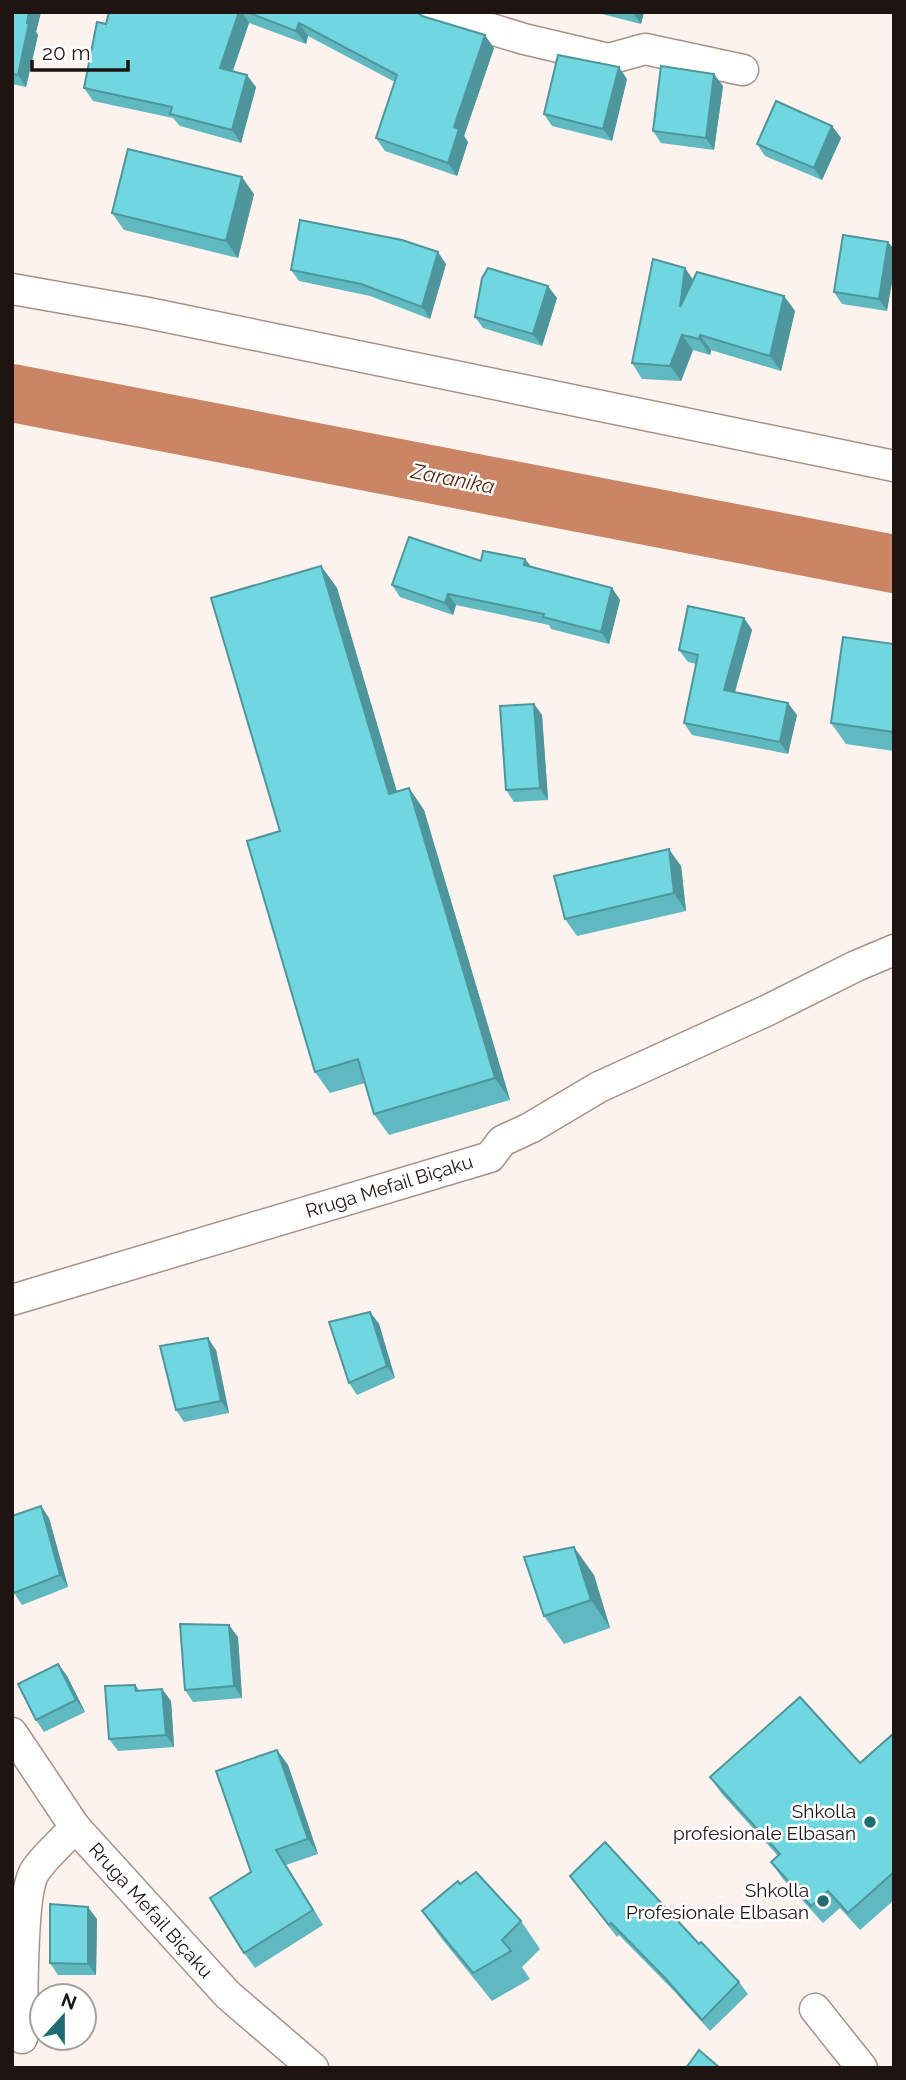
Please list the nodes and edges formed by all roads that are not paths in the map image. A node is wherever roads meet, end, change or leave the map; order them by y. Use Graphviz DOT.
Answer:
graph roads {
  1 [pos="436,12"];
  2 [pos="743,71"];
  3 [pos="12,289"];
  4 [pos="894,466"];
  5 [pos="894,950"];
  6 [pos="12,1300"];
  7 [pos="12,1732"];
  8 [pos="75,1828"];
  9 [pos="816,2010"];
  10 [pos="22,2038"];
  11 [pos="313,2068"];
  12 [pos="862,2068"];
  1 -- 2 [label="street"];
  3 -- 4 [label="street"];
  5 -- 6 [label="street, Rruga Mefail Biçaku"];
  7 -- 8 [label="street, Rruga Mefail Biçaku"];
  8 -- 10 [label="street"];
  8 -- 11 [label="street, Rruga Mefail Biçaku"];
  9 -- 12 [label="street"];
}
